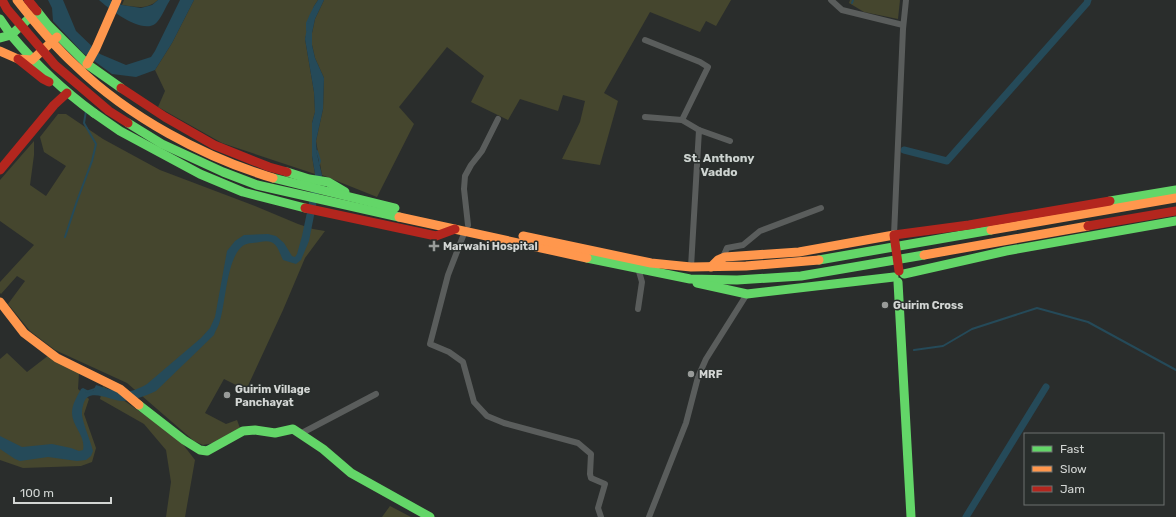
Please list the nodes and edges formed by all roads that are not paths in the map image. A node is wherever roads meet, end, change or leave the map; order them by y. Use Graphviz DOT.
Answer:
graph roads {
  1 [pos="2,0"];
  2 [pos="17,0"];
  3 [pos="28,0"];
  4 [pos="117,0"];
  5 [pos="831,0"];
  6 [pos="906,0"];
  7 [pos="38,11"];
  8 [pos="0,19"];
  9 [pos="903,25"];
  10 [pos="11,35"];
  11 [pos="59,35"];
  12 [pos="0,38"];
  13 [pos="645,40"];
  14 [pos="0,51"];
  15 [pos="18,59"];
  16 [pos="32,60"];
  17 [pos="89,62"];
  18 [pos="60,86"];
  19 [pos="67,93"];
  20 [pos="645,117"];
  21 [pos="498,119"];
  22 [pos="682,120"];
  23 [pos="699,130"];
  24 [pos="730,141"];
  25 [pos="0,170"];
  26 [pos="1176,190"];
  27 [pos="1176,198"];
  28 [pos="360,200"];
  29 [pos="821,208"];
  30 [pos="1176,211"];
  31 [pos="1176,222"];
  32 [pos="466,228"];
  33 [pos="455,229"];
  34 [pos="894,235"];
  35 [pos="723,257"];
  36 [pos="692,267"];
  37 [pos="711,267"];
  38 [pos="638,268"];
  39 [pos="899,276"];
  40 [pos="690,279"];
  41 [pos="747,294"];
  42 [pos="0,302"];
  43 [pos="638,309"];
  44 [pos="376,394"];
  45 [pos="300,434"];
  46 [pos="430,517"];
  47 [pos="601,517"];
  48 [pos="649,517"];
  49 [pos="911,517"];
  1 -- 33 [label="main road"];
  2 -- 28 [label="main road"];
  3 -- 7 [label="main road"];
  4 -- 17 [label="main road"];
  5 -- 9 [label="street"];
  6 -- 9 [label="street"];
  7 -- 10 [label="main road"];
  7 -- 11 [label="main road"];
  8 -- 10 [label="main road"];
  9 -- 34 [label="street"];
  10 -- 12 [label="main road"];
  10 -- 16 [label="main road"];
  11 -- 16 [label="main road"];
  11 -- 17 [label="main road"];
  13 -- 22 [label="street"];
  14 -- 15 [label="main road"];
  15 -- 16 [label="main road"];
  15 -- 18 [label="main road"];
  16 -- 18 [label="main road"];
  17 -- 28 [label="main road"];
  18 -- 19 [label="main road"];
  19 -- 25 [label="main road"];
  19 -- 33 [label="main road"];
  20 -- 22 [label="street"];
  21 -- 32 [label="street"];
  22 -- 23 [label="street"];
  23 -- 24 [label="street"];
  23 -- 36 [label="street"];
  26 -- 34 [label="main road"];
  27 -- 37 [label="main road"];
  28 -- 32 [label="main road"];
  29 -- 35 [label="street"];
  30 -- 40 [label="main road"];
  31 -- 39 [label="main road"];
  32 -- 33 [label="main road"];
  32 -- 36 [label="main road"];
  32 -- 38 [label="main road"];
  32 -- 47 [label="street"];
  34 -- 35 [label="main road"];
  34 -- 39 [label="main road"];
  35 -- 37 [label="main road"];
  36 -- 37 [label="main road"];
  38 -- 40 [label="main road"];
  38 -- 43 [label="street"];
  39 -- 41 [label="main road"];
  39 -- 49 [label="main road"];
  40 -- 41 [label="main road"];
  41 -- 48 [label="street"];
  42 -- 45 [label="main road"];
  44 -- 45 [label="street"];
  45 -- 46 [label="main road"];
}
